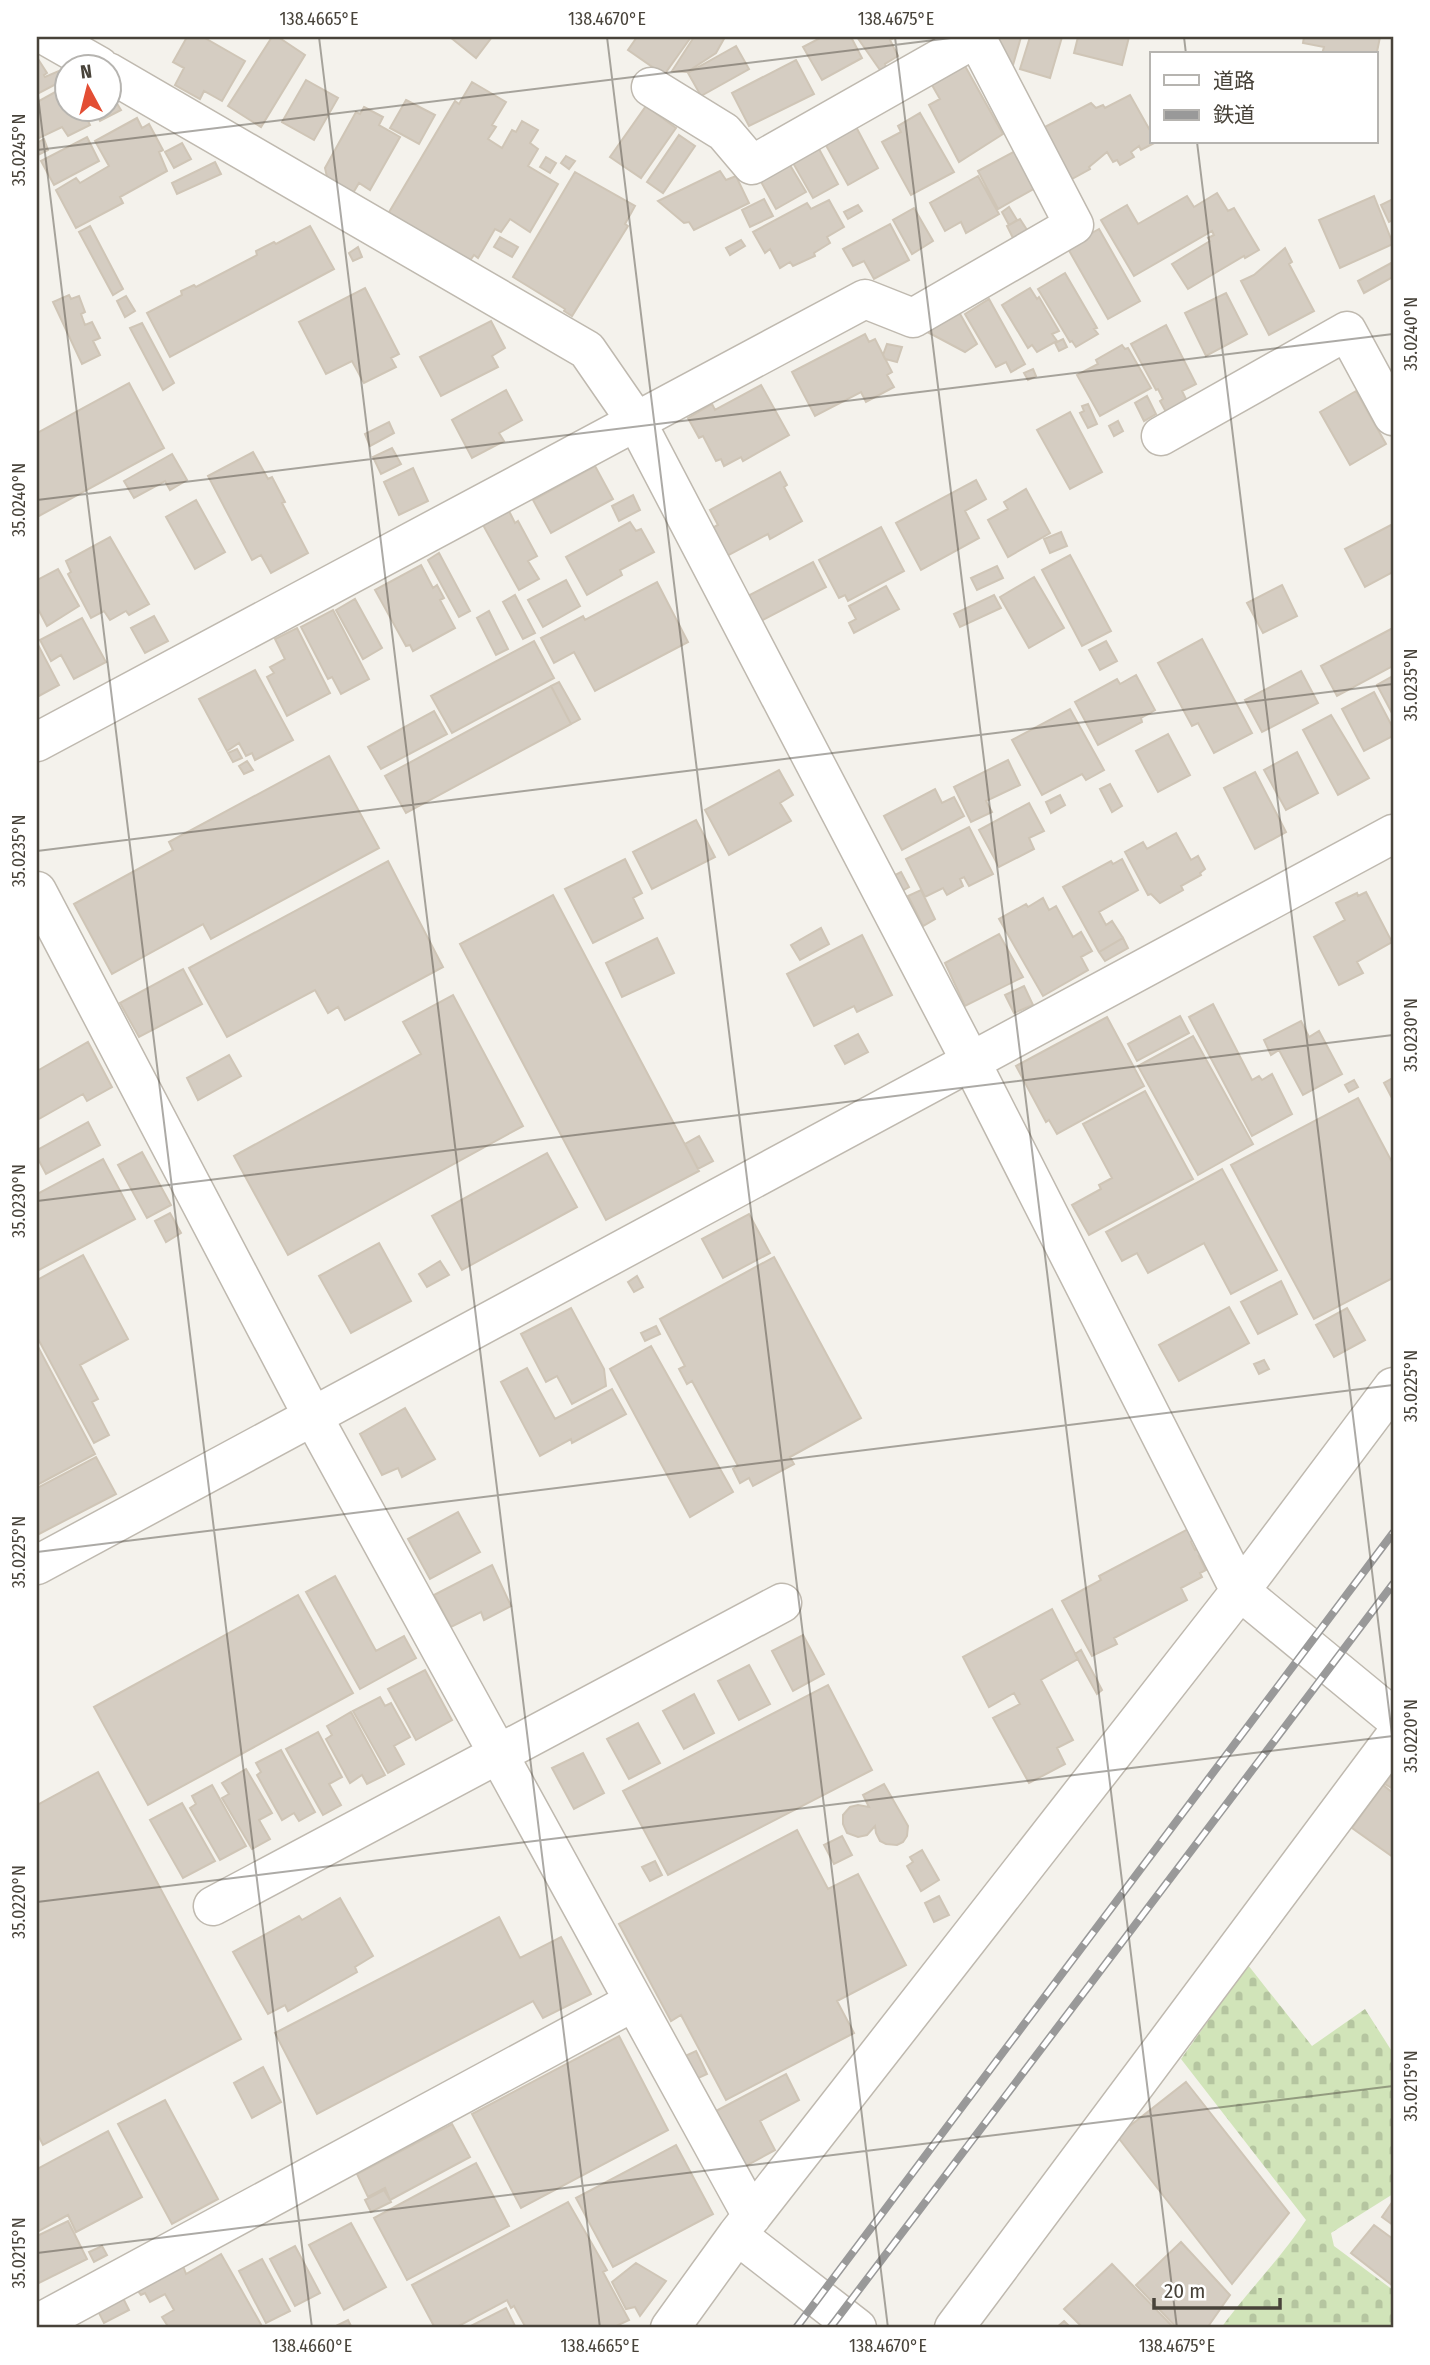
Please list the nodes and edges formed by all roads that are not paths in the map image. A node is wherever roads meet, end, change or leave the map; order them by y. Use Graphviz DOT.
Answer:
graph roads {
  1 [pos="48,37"];
  2 [pos="976,37"];
  3 [pos="74,52"];
  4 [pos="122,80"];
  5 [pos="651,87"];
  6 [pos="1393,416"];
  7 [pos="636,421"];
  8 [pos="1161,436"];
  9 [pos="37,742"];
  10 [pos="1393,834"];
  11 [pos="37,891"];
  12 [pos="970,1060"];
  13 [pos="1393,1387"];
  14 [pos="312,1415"];
  15 [pos="37,1565"];
  16 [pos="1240,1591"];
  17 [pos="782,1603"];
  18 [pos="1393,1717"];
  19 [pos="1393,1739"];
  20 [pos="498,1754"];
  21 [pos="213,1906"];
  22 [pos="633,2001"];
  23 [pos="745,2225"];
  24 [pos="37,2324"];
  25 [pos="670,2328"];
  26 [pos="858,2328"];
  27 [pos="954,2328"];
  1 -- 3 [label="street"];
  2 -- 5 [label="street"];
  2 -- 7 [label="street"];
  4 -- 7 [label="street"];
  6 -- 8 [label="street"];
  7 -- 9 [label="street"];
  7 -- 12 [label="street"];
  10 -- 12 [label="street"];
  11 -- 14 [label="street"];
  12 -- 14 [label="street"];
  12 -- 16 [label="street"];
  13 -- 16 [label="street"];
  14 -- 15 [label="street"];
  14 -- 20 [label="street"];
  16 -- 18 [label="street"];
  16 -- 23 [label="street"];
  17 -- 20 [label="street"];
  19 -- 27 [label="street"];
  20 -- 21 [label="street"];
  20 -- 22 [label="street"];
  22 -- 23 [label="street"];
  22 -- 24 [label="street"];
  23 -- 25 [label="street"];
  23 -- 26 [label="street"];
}
